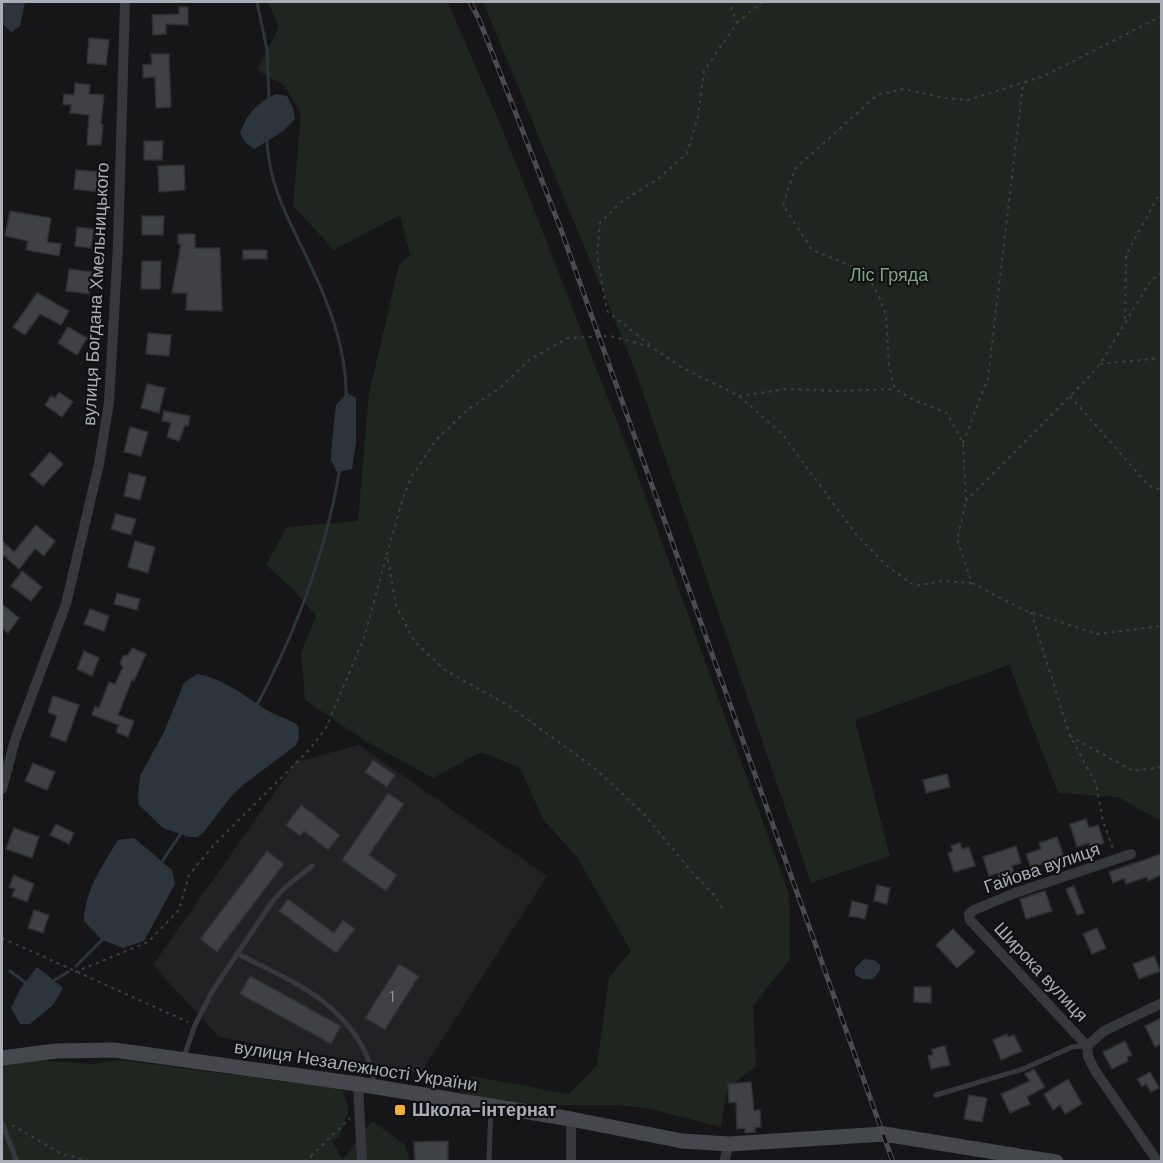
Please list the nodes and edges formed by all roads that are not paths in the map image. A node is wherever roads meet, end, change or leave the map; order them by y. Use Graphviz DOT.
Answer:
graph roads {
  1 [pos="125,2"];
  2 [pos="2,789"];
  3 [pos="1131,854"];
  4 [pos="312,866"];
  5 [pos="970,920"];
  6 [pos="238,954"];
  7 [pos="1161,1003"];
  8 [pos="1087,1046"];
  9 [pos="2,1058"];
  10 [pos="183,1060"];
  11 [pos="358,1084"];
  12 [pos="375,1087"];
  13 [pos="936,1095"];
  14 [pos="491,1106"];
  15 [pos="571,1119"];
  16 [pos="2,1123"];
  17 [pos="729,1144"];
  18 [pos="1158,1157"];
  19 [pos="17,1161"];
  20 [pos="362,1161"];
  21 [pos="489,1161"];
  22 [pos="571,1161"];
  23 [pos="724,1161"];
  24 [pos="1056,1161"];
  1 -- 2 [label="street, вулиця Богдана Хмельницького"];
  3 -- 5 [label="street, Гайова вулиця"];
  4 -- 6 [label="lane"];
  5 -- 8 [label="street, Широка вулиця"];
  6 -- 10 [label="lane"];
  6 -- 12 [label="lane"];
  7 -- 8 [label="street, Широка вулиця"];
  8 -- 13 [label="lane"];
  8 -- 18 [label="street, Широка вулиця"];
  9 -- 10 [label="main road, вулиця Незалежності України"];
  10 -- 11 [label="main road, вулиця Незалежності України"];
  11 -- 12 [label="main road, вулиця Незалежності України"];
  11 -- 20 [label="street"];
  12 -- 14 [label="main road, вулиця Незалежності України"];
  14 -- 15 [label="main road, вулиця Незалежності України"];
  14 -- 21 [label="lane"];
  15 -- 17 [label="main road, вулиця Незалежності України"];
  15 -- 22 [label="street"];
  16 -- 19 [label="lane"];
  17 -- 23 [label="street"];
  17 -- 24 [label="main road, вулиця Незалежності України"];
}
